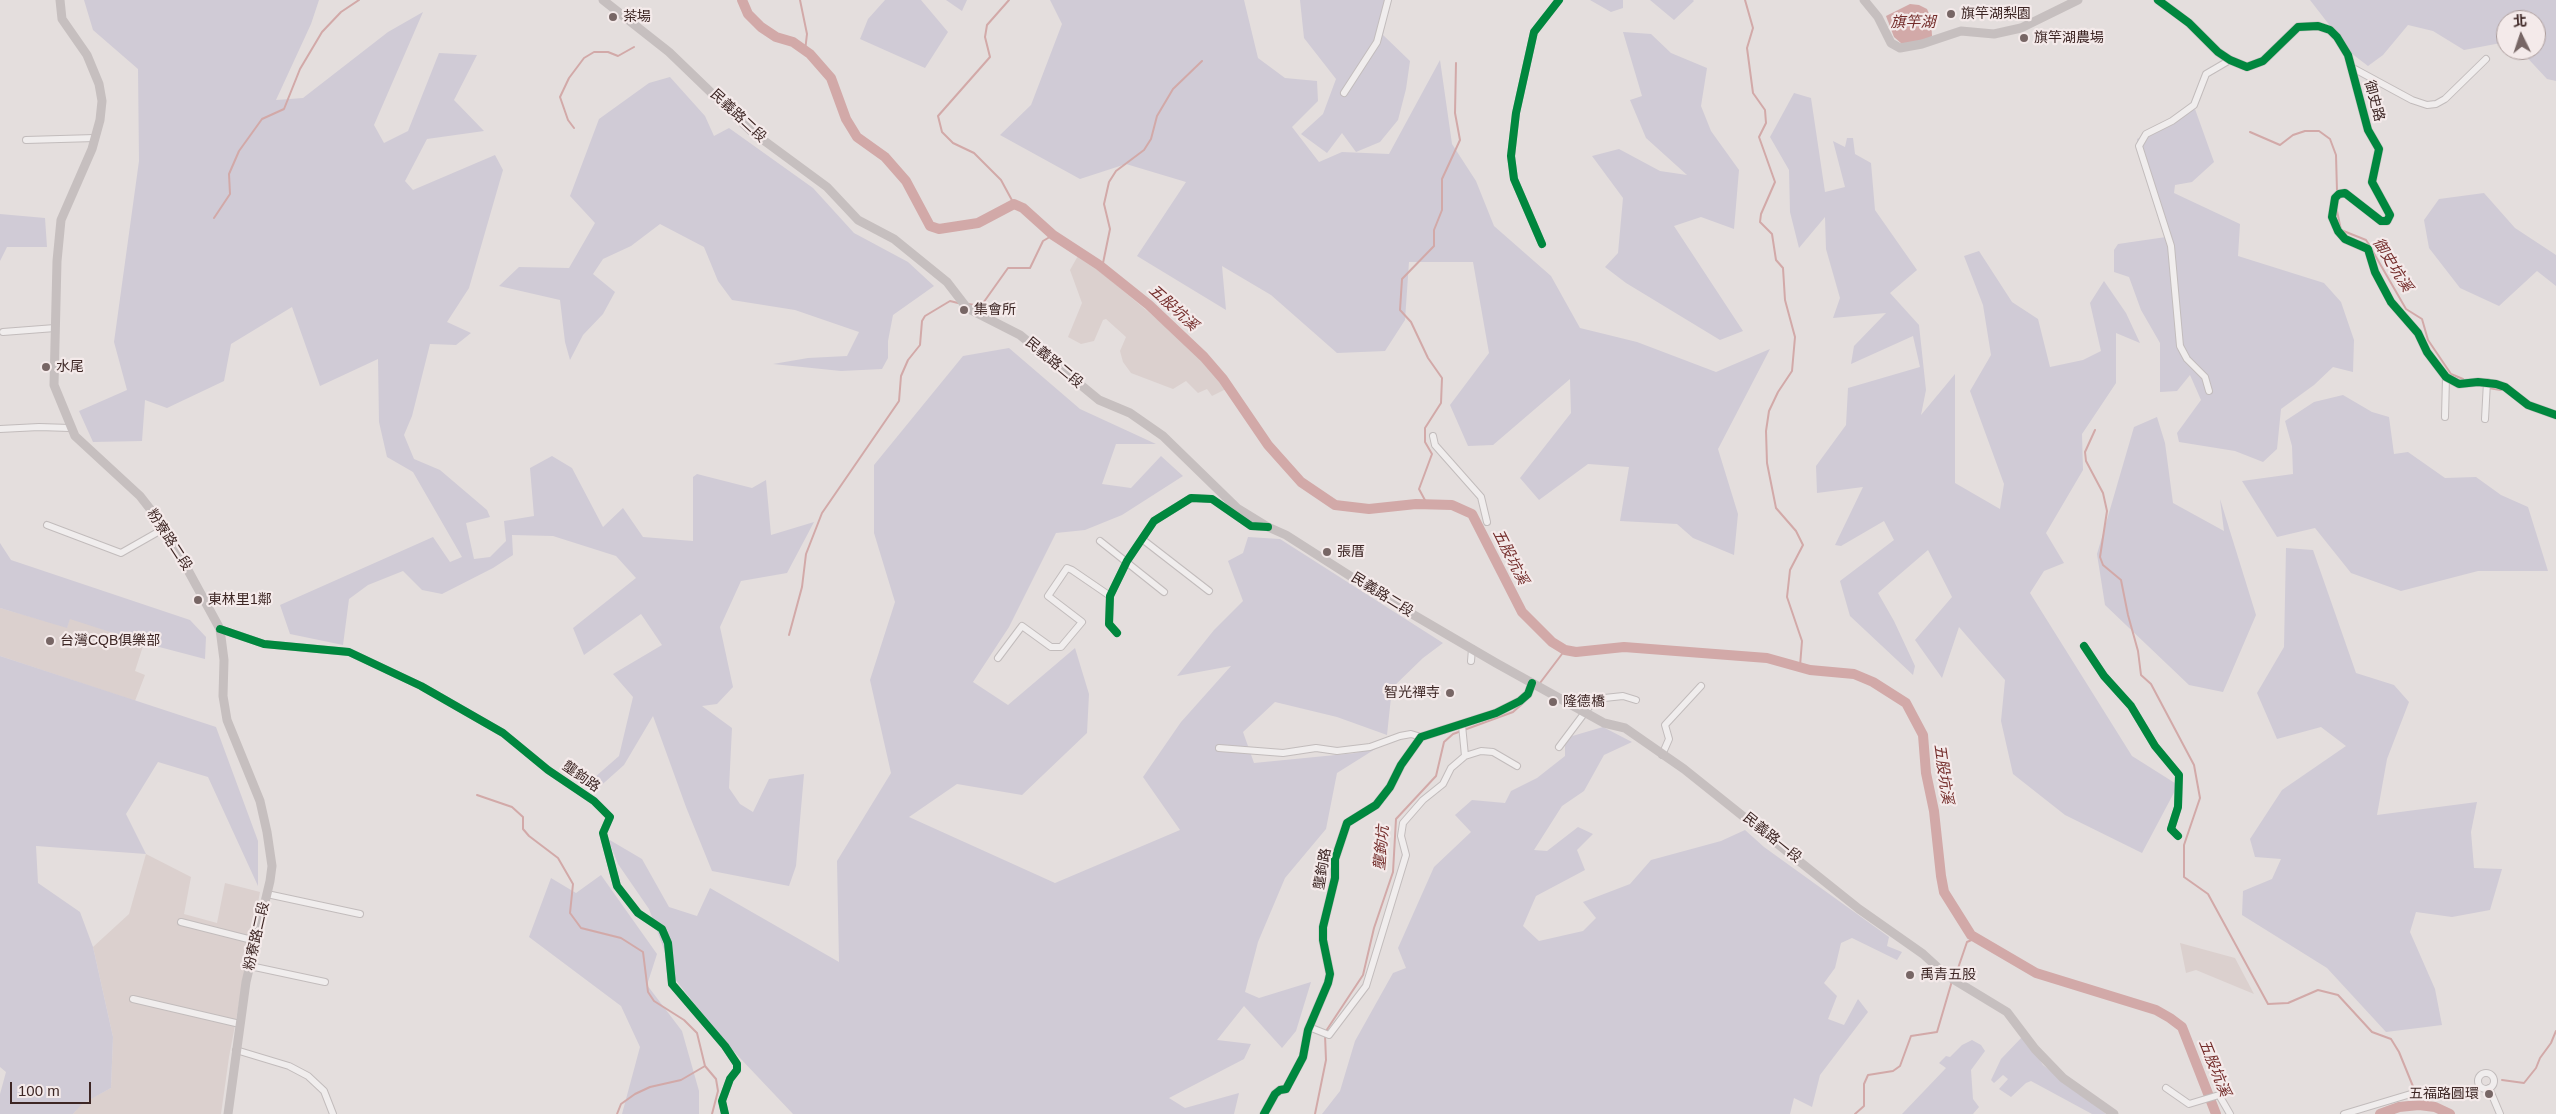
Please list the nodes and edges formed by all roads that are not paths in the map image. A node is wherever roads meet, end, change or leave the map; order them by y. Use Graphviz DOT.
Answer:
graph roads {
  1 [pos="60,0"];
  2 [pos="603,0"];
  3 [pos="1388,0"];
  4 [pos="1559,0"];
  5 [pos="1864,0"];
  6 [pos="2078,0"];
  7 [pos="2158,0"];
  8 [pos="2486,59"];
  9 [pos="2230,60"];
  10 [pos="2351,67"];
  11 [pos="1344,93"];
  12 [pos="95,138"];
  13 [pos="26,140"];
  14 [pos="1542,244"];
  15 [pos="55,328"];
  16 [pos="2,332"];
  17 [pos="2446,377"];
  18 [pos="2487,382"];
  19 [pos="2209,391"];
  20 [pos="2556,415"];
  21 [pos="2446,417"];
  22 [pos="2485,419"];
  23 [pos="70,428"];
  24 [pos="0,429"];
  25 [pos="1433,436"];
  26 [pos="1488,522"];
  27 [pos="47,525"];
  28 [pos="1268,527"];
  29 [pos="165,528"];
  30 [pos="1142,539"];
  31 [pos="1100,541"];
  32 [pos="1127,562"];
  33 [pos="1209,591"];
  34 [pos="1164,592"];
  35 [pos="1110,596"];
  36 [pos="220,629"];
  37 [pos="1117,633"];
  38 [pos="2084,646"];
  39 [pos="1472,649"];
  40 [pos="998,658"];
  41 [pos="1471,661"];
  42 [pos="1537,685"];
  43 [pos="1701,686"];
  44 [pos="1636,700"];
  45 [pos="1585,713"];
  46 [pos="1462,729"];
  47 [pos="1421,737"];
  48 [pos="1558,747"];
  49 [pos="1218,748"];
  50 [pos="1662,755"];
  51 [pos="1465,756"];
  52 [pos="1517,766"];
  53 [pos="2178,836"];
  54 [pos="267,894"];
  55 [pos="360,914"];
  56 [pos="181,922"];
  57 [pos="256,941"];
  58 [pos="250,966"];
  59 [pos="325,982"];
  60 [pos="133,999"];
  61 [pos="240,1024"];
  62 [pos="1309,1027"];
  63 [pos="236,1050"];
  64 [pos="2166,1088"];
  65 [pos="2489,1088"];
  66 [pos="2414,1093"];
  67 [pos="228,1114"];
  68 [pos="333,1114"];
  69 [pos="725,1114"];
  70 [pos="1264,1114"];
  71 [pos="2114,1114"];
  72 [pos="2230,1114"];
  73 [pos="2344,1114"];
  74 [pos="2500,1114"];
  1 -- 12 [label="main road, 粉寮路二段"];
  2 -- 28 [label="main road, 民義路二段"];
  3 -- 11 [label="street"];
  4 -- 14 [label="street"];
  5 -- 6 [label="main road"];
  7 -- 9 [label="main road, 御史路"];
  8 -- 10 [label="street"];
  9 -- 10 [label="main road, 御史路"];
  9 -- 19 [label="street"];
  10 -- 17 [label="main road, 御史路"];
  12 -- 13 [label="street"];
  12 -- 15 [label="main road, 粉寮路二段"];
  15 -- 16 [label="street"];
  15 -- 23 [label="main road, 粉寮路二段"];
  17 -- 18 [label="main road"];
  17 -- 21 [label="street"];
  18 -- 20 [label="main road"];
  18 -- 22 [label="street"];
  23 -- 24 [label="street"];
  23 -- 29 [label="main road, 粉寮路二段"];
  25 -- 26 [label="street"];
  27 -- 29 [label="street"];
  28 -- 30 [label="street"];
  28 -- 39 [label="main road, 民義路二段"];
  29 -- 36 [label="main road, 粉寮路二段"];
  30 -- 32 [label="street"];
  30 -- 33 [label="street"];
  31 -- 32 [label="street"];
  32 -- 34 [label="street"];
  32 -- 35 [label="street"];
  35 -- 37 [label="street"];
  35 -- 40 [label="street"];
  36 -- 54 [label="main road, 粉寮路二段"];
  36 -- 69 [label="street, 壟鉤路"];
  38 -- 53 [label="street"];
  39 -- 41 [label="street"];
  39 -- 42 [label="main road, 民義路二段"];
  42 -- 45 [label="main road, 民義路二段"];
  42 -- 46 [label="main road"];
  43 -- 50 [label="street"];
  44 -- 45 [label="street"];
  45 -- 48 [label="street"];
  45 -- 50 [label="main road, 民義路一段"];
  46 -- 47 [label="main road"];
  46 -- 51 [label="street"];
  47 -- 49 [label="street"];
  47 -- 62 [label="main road, 壟鉤路"];
  50 -- 71 [label="main road, 民義路一段"];
  51 -- 52 [label="street"];
  51 -- 62 [label="street"];
  54 -- 55 [label="street"];
  54 -- 57 [label="main road, 粉寮路二段"];
  56 -- 57 [label="street"];
  57 -- 58 [label="main road, 粉寮路二段"];
  58 -- 59 [label="street"];
  58 -- 61 [label="main road, 粉寮路二段"];
  60 -- 61 [label="street"];
  61 -- 63 [label="main road, 粉寮路二段"];
  62 -- 70 [label="main road, 壟鉤路"];
  63 -- 67 [label="main road, 粉寮路二段"];
  63 -- 68 [label="street"];
  64 -- 72 [label="street"];
  65 -- 74 [label="street"];
  66 -- 73 [label="street"];
}
